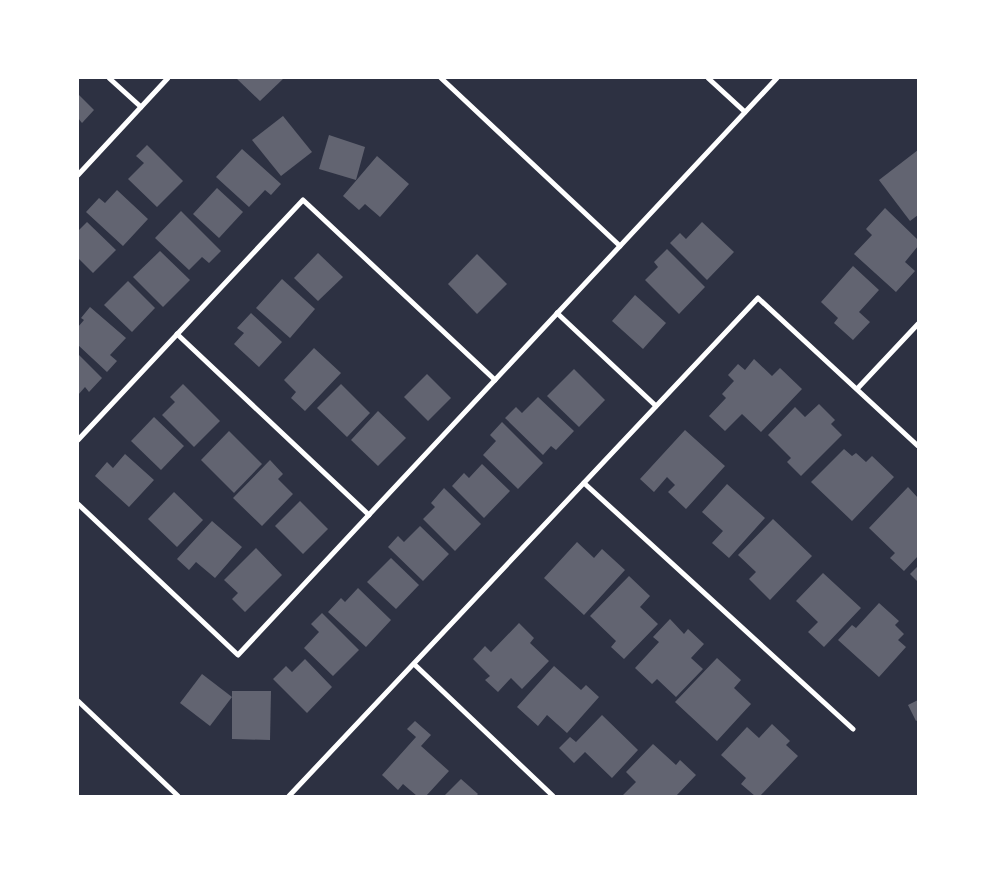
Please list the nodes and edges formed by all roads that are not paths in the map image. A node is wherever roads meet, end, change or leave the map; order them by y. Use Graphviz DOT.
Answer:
graph roads {
  1 [pos="109,78"];
  2 [pos="168,78"];
  3 [pos="440,78"];
  4 [pos="708,78"];
  5 [pos="777,78"];
  6 [pos="141,107"];
  7 [pos="745,112"];
  8 [pos="78,174"];
  9 [pos="620,246"];
  10 [pos="557,314"];
  11 [pos="918,324"];
  12 [pos="177,334"];
  13 [pos="494,380"];
  14 [pos="857,389"];
  15 [pos="656,406"];
  16 [pos="78,440"];
  17 [pos="918,446"];
  18 [pos="584,482"];
  19 [pos="78,504"];
  20 [pos="369,515"];
  21 [pos="414,664"];
  22 [pos="78,701"];
  23 [pos="853,729"];
  24 [pos="178,796"];
  25 [pos="289,796"];
  26 [pos="553,796"];
  1 -- 6 [label="street"];
  2 -- 6 [label="street"];
  3 -- 9 [label="street"];
  4 -- 7 [label="street"];
  5 -- 7 [label="street"];
  6 -- 8 [label="street"];
  7 -- 9 [label="street"];
  9 -- 10 [label="street"];
  10 -- 13 [label="street"];
  10 -- 15 [label="street"];
  11 -- 14 [label="street"];
  12 -- 13 [label="street"];
  12 -- 16 [label="street"];
  12 -- 20 [label="street"];
  13 -- 20 [label="street"];
  14 -- 15 [label="street"];
  14 -- 17 [label="street"];
  15 -- 18 [label="street"];
  18 -- 21 [label="street"];
  18 -- 23 [label="street"];
  19 -- 20 [label="street"];
  21 -- 25 [label="street"];
  21 -- 26 [label="street"];
  22 -- 24 [label="street"];
}
